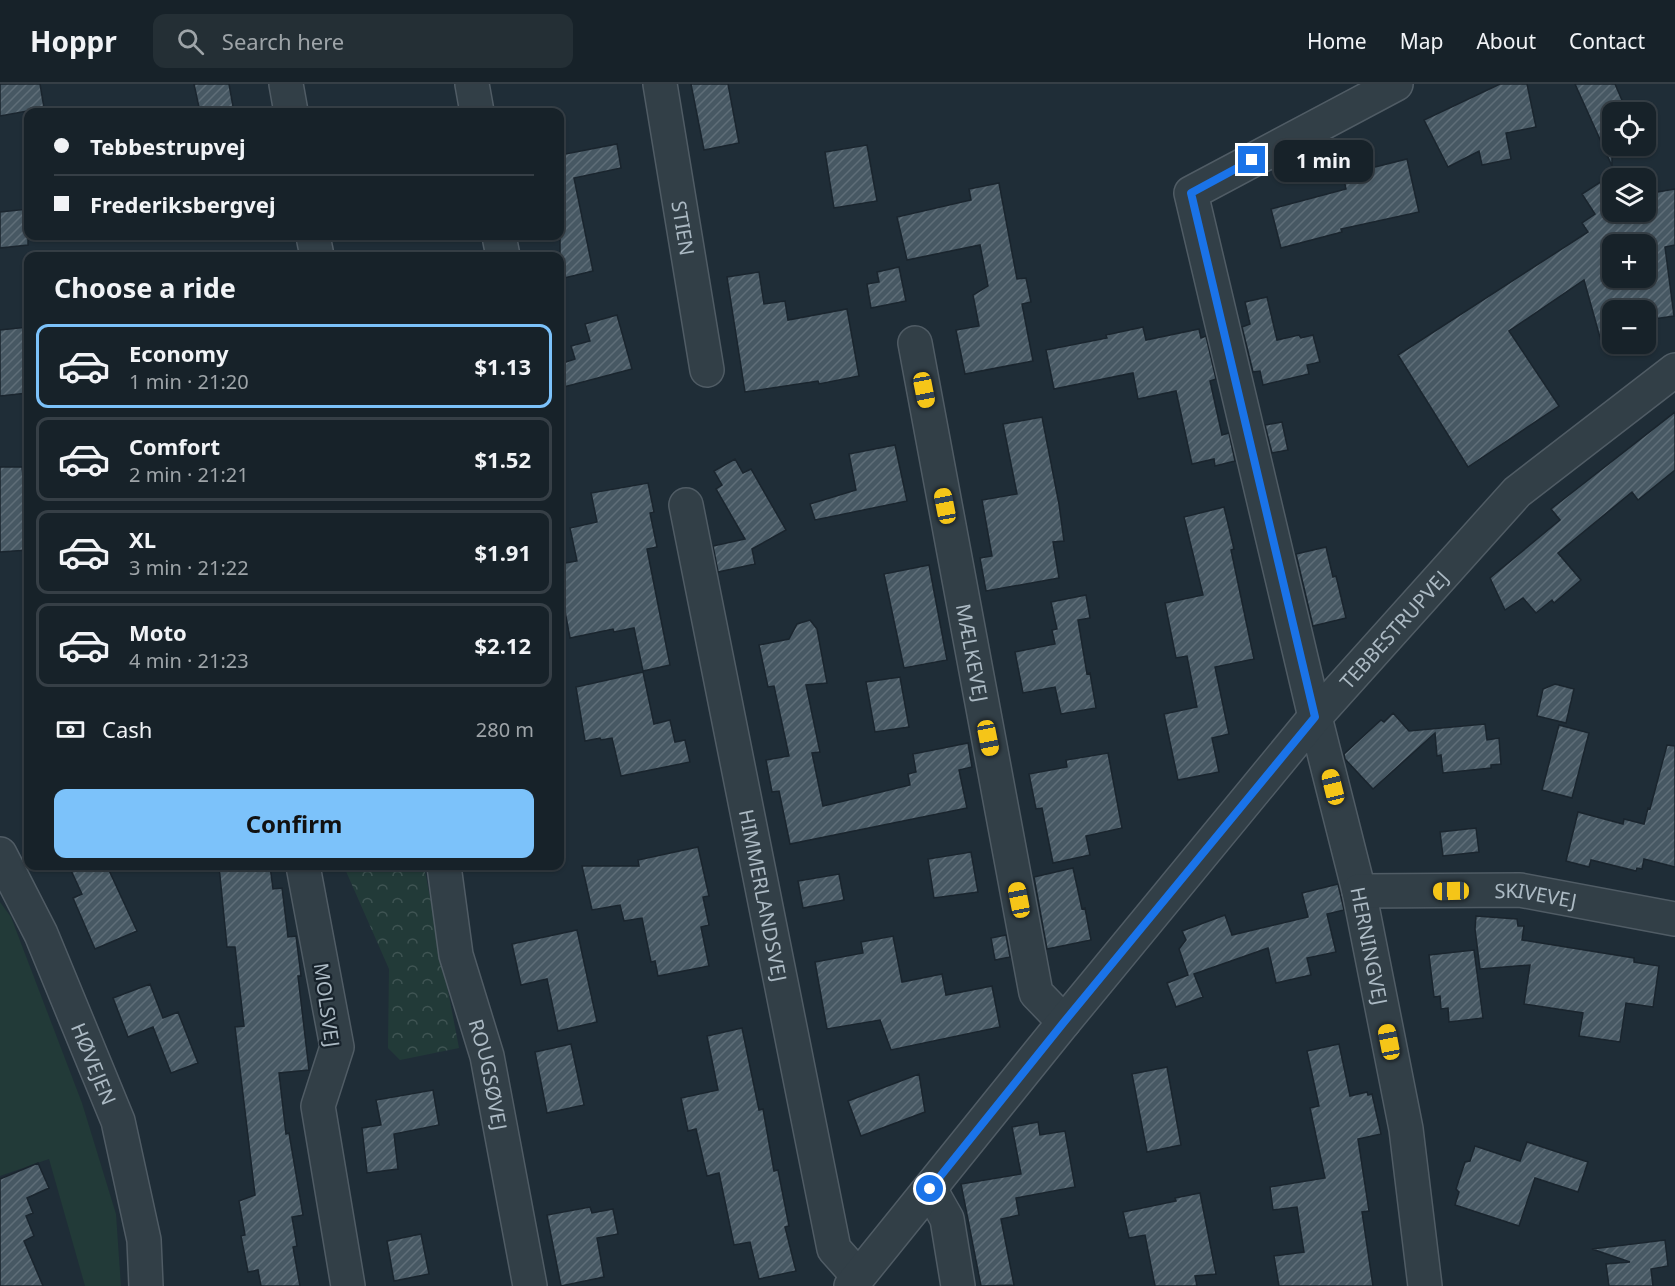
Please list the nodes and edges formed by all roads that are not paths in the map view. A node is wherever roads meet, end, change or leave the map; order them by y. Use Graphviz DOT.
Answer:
graph roads {
  1 [pos="286,84"];
  2 [pos="472,84"];
  3 [pos="660,84"];
  4 [pos="1396,84"];
  5 [pos="290,108"];
  6 [pos="476,108"];
  7 [pos="915,343"];
  8 [pos="707,370"];
  9 [pos="1675,370"];
  10 [pos="686,505"];
  11 [pos="1315,717"];
  12 [pos="0,854"];
  13 [pos="304,870"];
  14 [pos="445,870"];
  15 [pos="1359,891"];
  16 [pos="1675,919"];
  17 [pos="1064,1022"];
  18 [pos="930,1189"];
  19 [pos="854,1281"];
  20 [pos="146,1286"];
  21 [pos="348,1286"];
  22 [pos="530,1286"];
  23 [pos="958,1286"];
  24 [pos="1425,1286"];
  1 -- 5 [label="street"];
  2 -- 6 [label="street"];
  3 -- 8 [label="street, STIEN"];
  4 -- 11 [label="street, HERNINGVEJ"];
  7 -- 17 [label="street, MÆLKEVEJ"];
  9 -- 11 [label="street, TEBBESTRUPVEJ"];
  10 -- 19 [label="street, HIMMERLANDSVEJ"];
  11 -- 15 [label="street, HERNINGVEJ"];
  11 -- 17 [label="street, TEBBESTRUPVEJ"];
  12 -- 20 [label="street, HØVEJEN"];
  13 -- 21 [label="street, MOLSVEJ"];
  14 -- 22 [label="street, ROUGSØVEJ"];
  15 -- 16 [label="street, SKIVEVEJ"];
  15 -- 24 [label="street, HERNINGVEJ"];
  17 -- 18 [label="street, TEBBESTRUPVEJ"];
  18 -- 19 [label="street, TEBBESTRUPVEJ"];
  18 -- 23 [label="street"];
}
